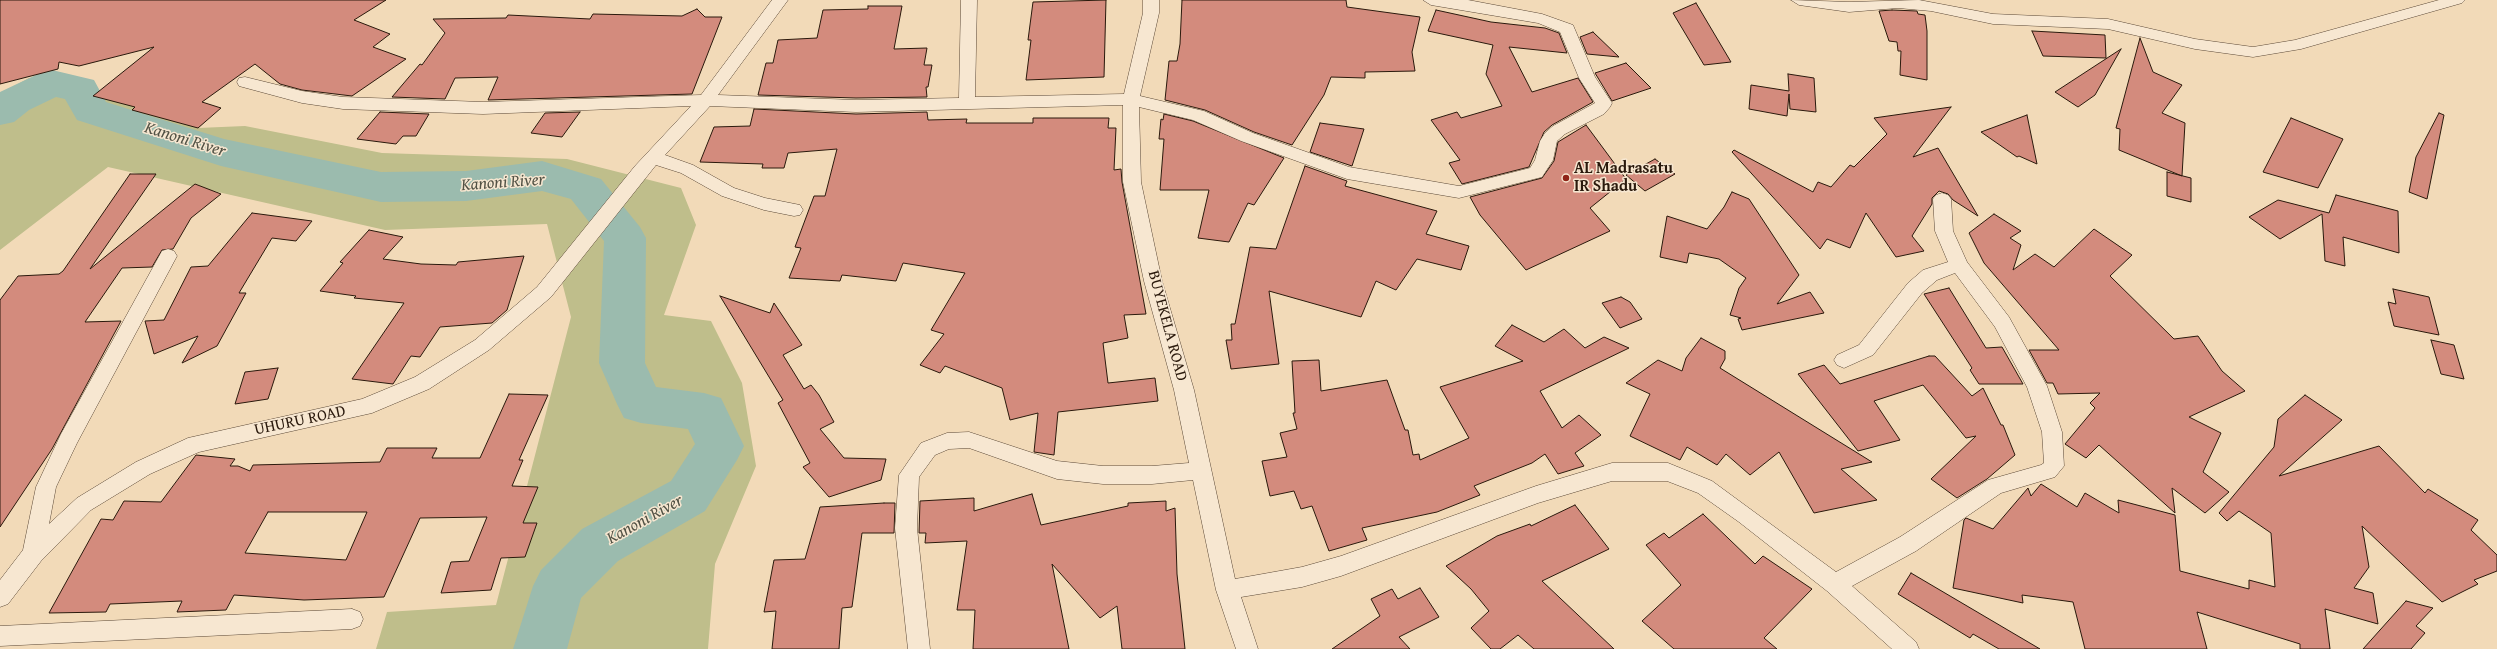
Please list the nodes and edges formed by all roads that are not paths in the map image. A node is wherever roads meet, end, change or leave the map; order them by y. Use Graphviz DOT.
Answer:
graph roads {
  1 [pos="780,0"];
  2 [pos="969,0"];
  3 [pos="1151,0"];
  4 [pos="1431,0"];
  5 [pos="1799,0"];
  6 [pos="2457,0"];
  7 [pos="1454,1"];
  8 [pos="245,82"];
  9 [pos="1131,99"];
  10 [pos="706,100"];
  11 [pos="967,104"];
  12 [pos="653,157"];
  13 [pos="1942,199"];
  14 [pos="794,210"];
  15 [pos="168,256"];
  16 [pos="1959,264"];
  17 [pos="1844,360"];
  18 [pos="1200,471"];
  19 [pos="33,554"];
  20 [pos="1835,584"];
  21 [pos="1227,590"];
  22 [pos="0,597"];
  23 [pos="352,619"];
  24 [pos="0,636"];
  25 [pos="919,649"];
  26 [pos="1247,649"];
  27 [pos="1908,649"];
  1 -- 10 [label="street, UHURU ROAD"];
  2 -- 11 [label="street"];
  3 -- 9 [label="street, BUYEKELA ROAD"];
  4 -- 7 [label="street"];
  5 -- 6 [label="street"];
  7 -- 9 [label="street"];
  8 -- 10 [label="street"];
  9 -- 11 [label="street"];
  9 -- 18 [label="street, BUYEKELA ROAD"];
  10 -- 11 [label="street"];
  10 -- 12 [label="street, UHURU ROAD"];
  12 -- 14 [label="street"];
  12 -- 19 [label="street, UHURU ROAD"];
  13 -- 16 [label="street"];
  15 -- 19 [label="street"];
  16 -- 17 [label="street"];
  16 -- 20 [label="street"];
  18 -- 21 [label="street, BUYEKELA ROAD"];
  18 -- 25 [label="street"];
  19 -- 22 [label="street, UHURU ROAD"];
  20 -- 21 [label="street"];
  20 -- 27 [label="street"];
  21 -- 26 [label="street, BUYEKELA ROAD"];
  23 -- 24 [label="street"];
}
